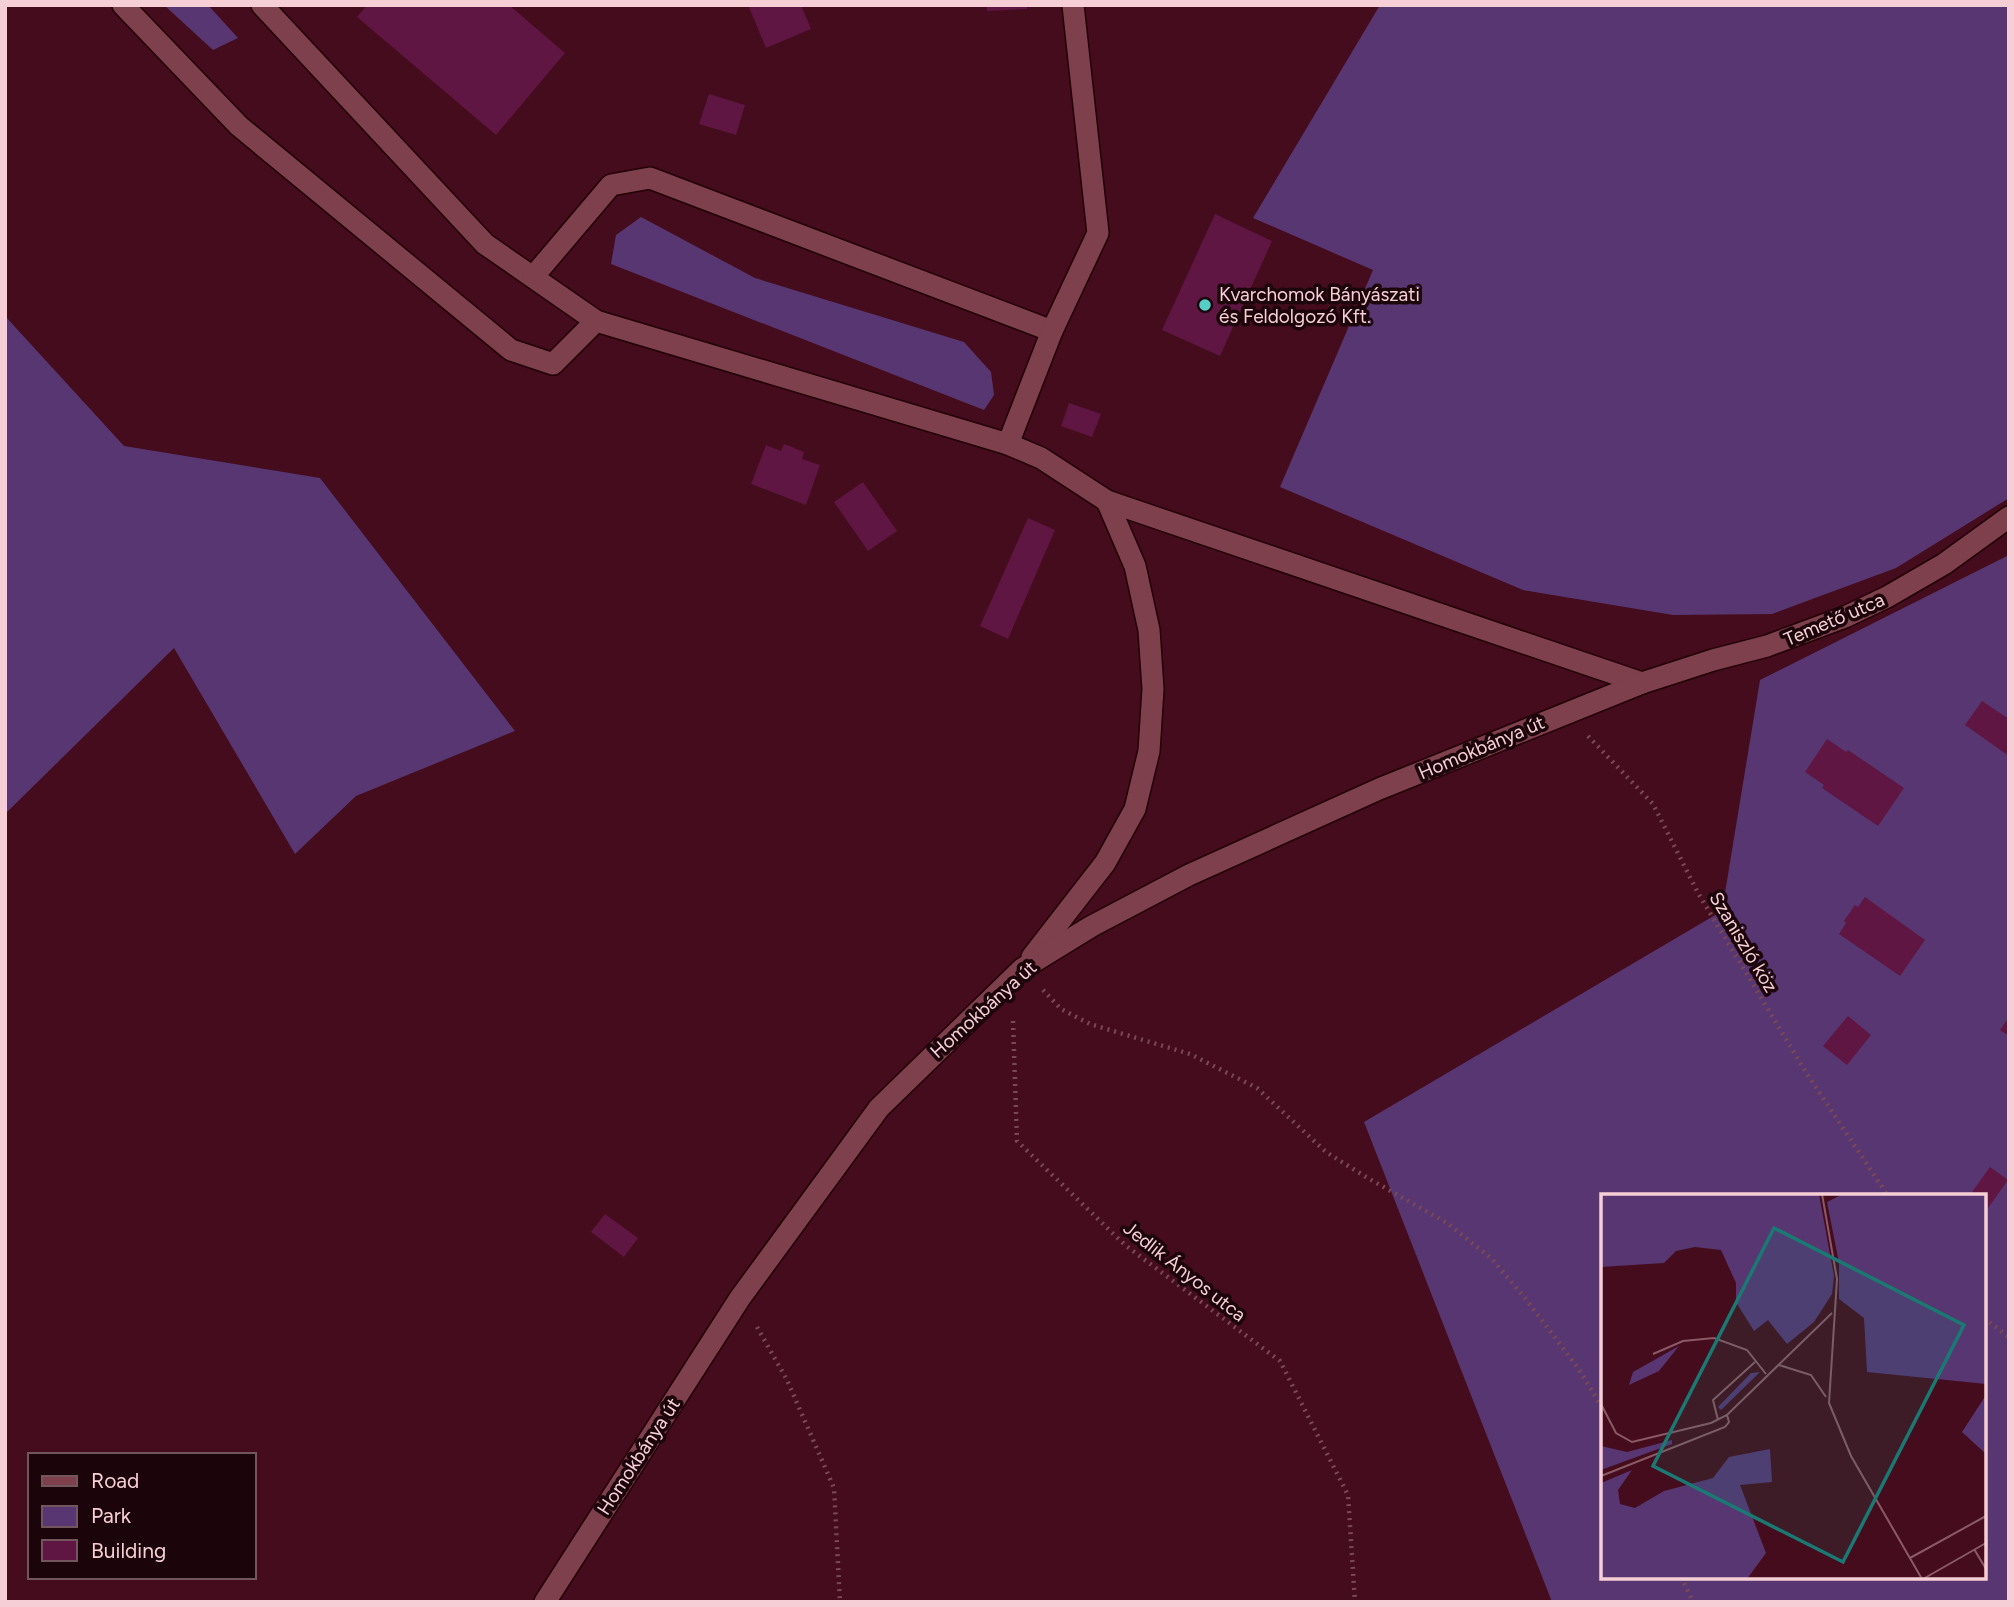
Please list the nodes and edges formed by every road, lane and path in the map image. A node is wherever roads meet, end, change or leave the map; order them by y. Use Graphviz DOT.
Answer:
graph roads {
  1 [pos="123,5"];
  2 [pos="262,5"];
  3 [pos="1073,5"];
  4 [pos="533,277"];
  5 [pos="596,321"];
  6 [pos="1052,331"];
  7 [pos="1008,444"];
  8 [pos="1107,501"];
  9 [pos="2009,517"];
  10 [pos="1642,682"];
  11 [pos="1565,712"];
  12 [pos="1022,969"];
  13 [pos="1887,1194"];
  14 [pos="740,1298"];
  15 [pos="1986,1320"];
  16 [pos="2009,1337"];
  17 [pos="1601,1406"];
  18 [pos="1682,1579"];
  19 [pos="545,1602"];
  20 [pos="840,1602"];
  21 [pos="1355,1602"];
  22 [pos="1693,1602"];
  1 -- 5 [label="street"];
  2 -- 4 [label="street"];
  3 -- 6 [label="street"];
  4 -- 5 [label="street"];
  4 -- 6 [label="street"];
  5 -- 7 [label="street"];
  6 -- 7 [label="street"];
  7 -- 8 [label="street"];
  8 -- 10 [label="street"];
  8 -- 12 [label="street"];
  9 -- 10 [label="street, Temető utca"];
  10 -- 11 [label="street, Homokbánya út"];
  11 -- 12 [label="street, Homokbánya út"];
  11 -- 13 [label="path, Szaniszló köz"];
  12 -- 14 [label="street, Homokbánya út"];
  12 -- 17 [label="path"];
  12 -- 21 [label="path, Jedlik Ányos utca"];
  14 -- 19 [label="street, Homokbánya út"];
  14 -- 20 [label="path"];
  15 -- 16 [label="path"];
  18 -- 22 [label="path"];
}
